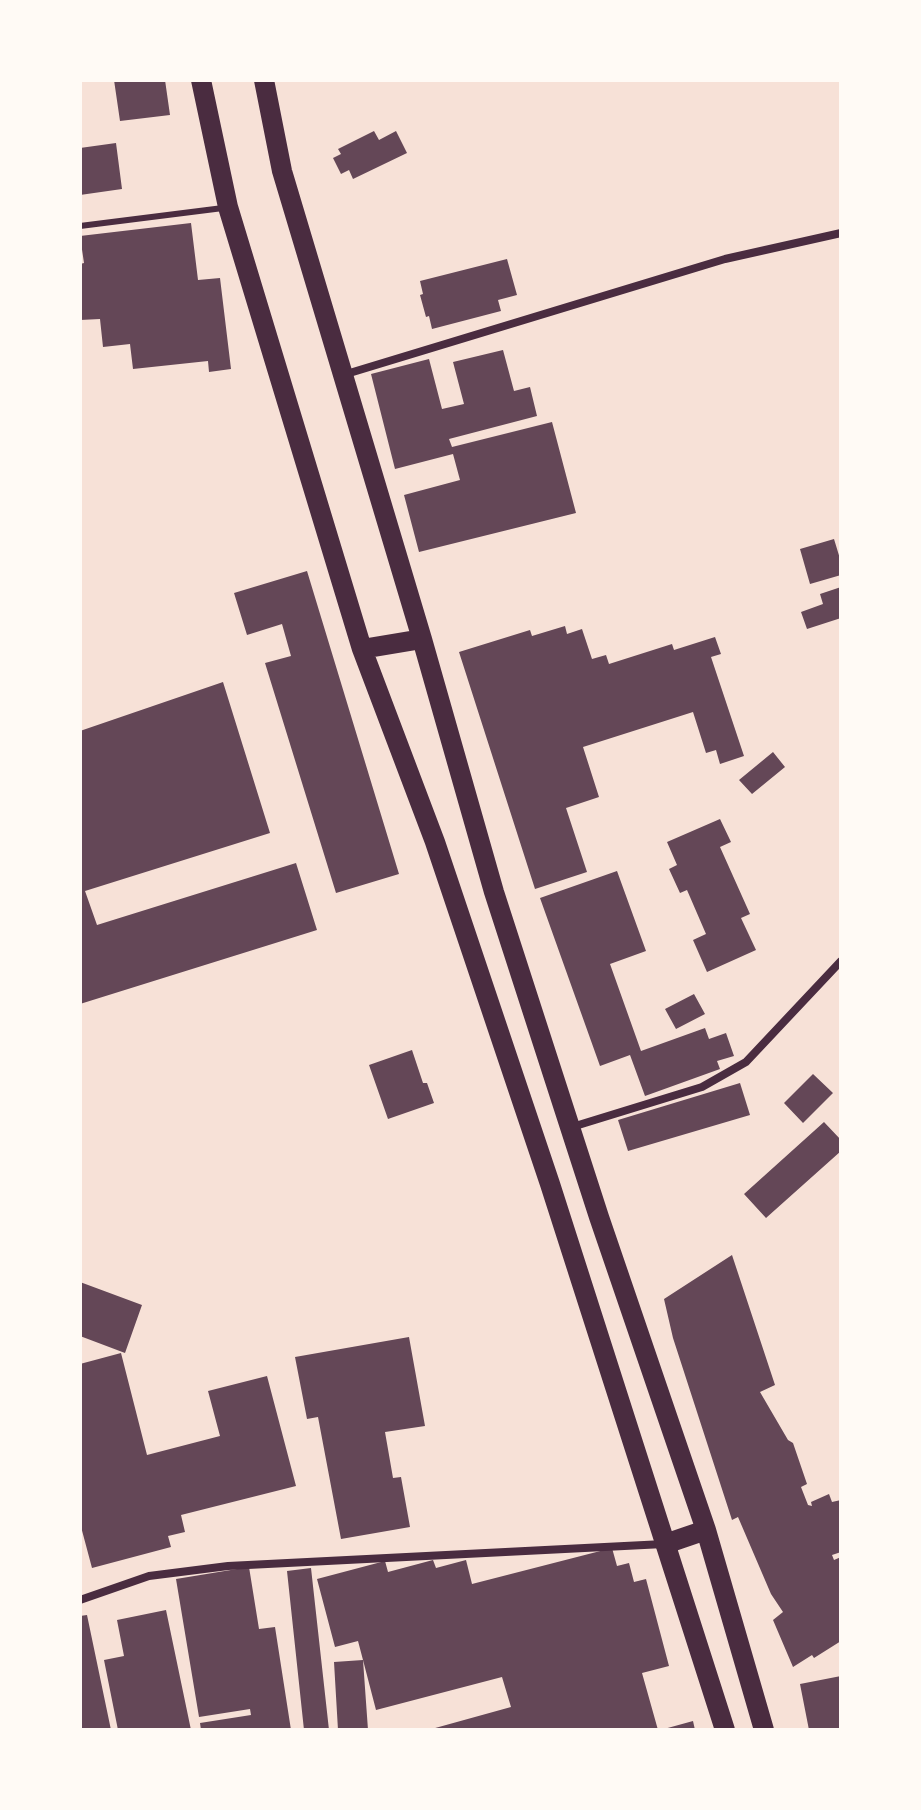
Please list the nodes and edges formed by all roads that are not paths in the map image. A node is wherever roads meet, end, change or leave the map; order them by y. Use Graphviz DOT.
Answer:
graph roads {
  1 [pos="201,80"];
  2 [pos="264,80"];
  3 [pos="228,207"];
  4 [pos="80,226"];
  5 [pos="841,233"];
  6 [pos="342,375"];
  7 [pos="422,639"];
  8 [pos="362,649"];
  9 [pos="841,961"];
  10 [pos="571,1127"];
  11 [pos="706,1530"];
  12 [pos="665,1544"];
  13 [pos="80,1600"];
  14 [pos="725,1730"];
  15 [pos="764,1730"];
  1 -- 3 [label="main road"];
  2 -- 6 [label="main road"];
  3 -- 4 [label="lane"];
  3 -- 8 [label="main road"];
  5 -- 6 [label="street"];
  6 -- 7 [label="main road"];
  7 -- 8 [label="main road"];
  7 -- 10 [label="main road"];
  8 -- 12 [label="main road"];
  9 -- 10 [label="street"];
  10 -- 11 [label="main road"];
  11 -- 12 [label="main road"];
  11 -- 15 [label="main road"];
  12 -- 13 [label="street"];
  12 -- 14 [label="main road"];
}
